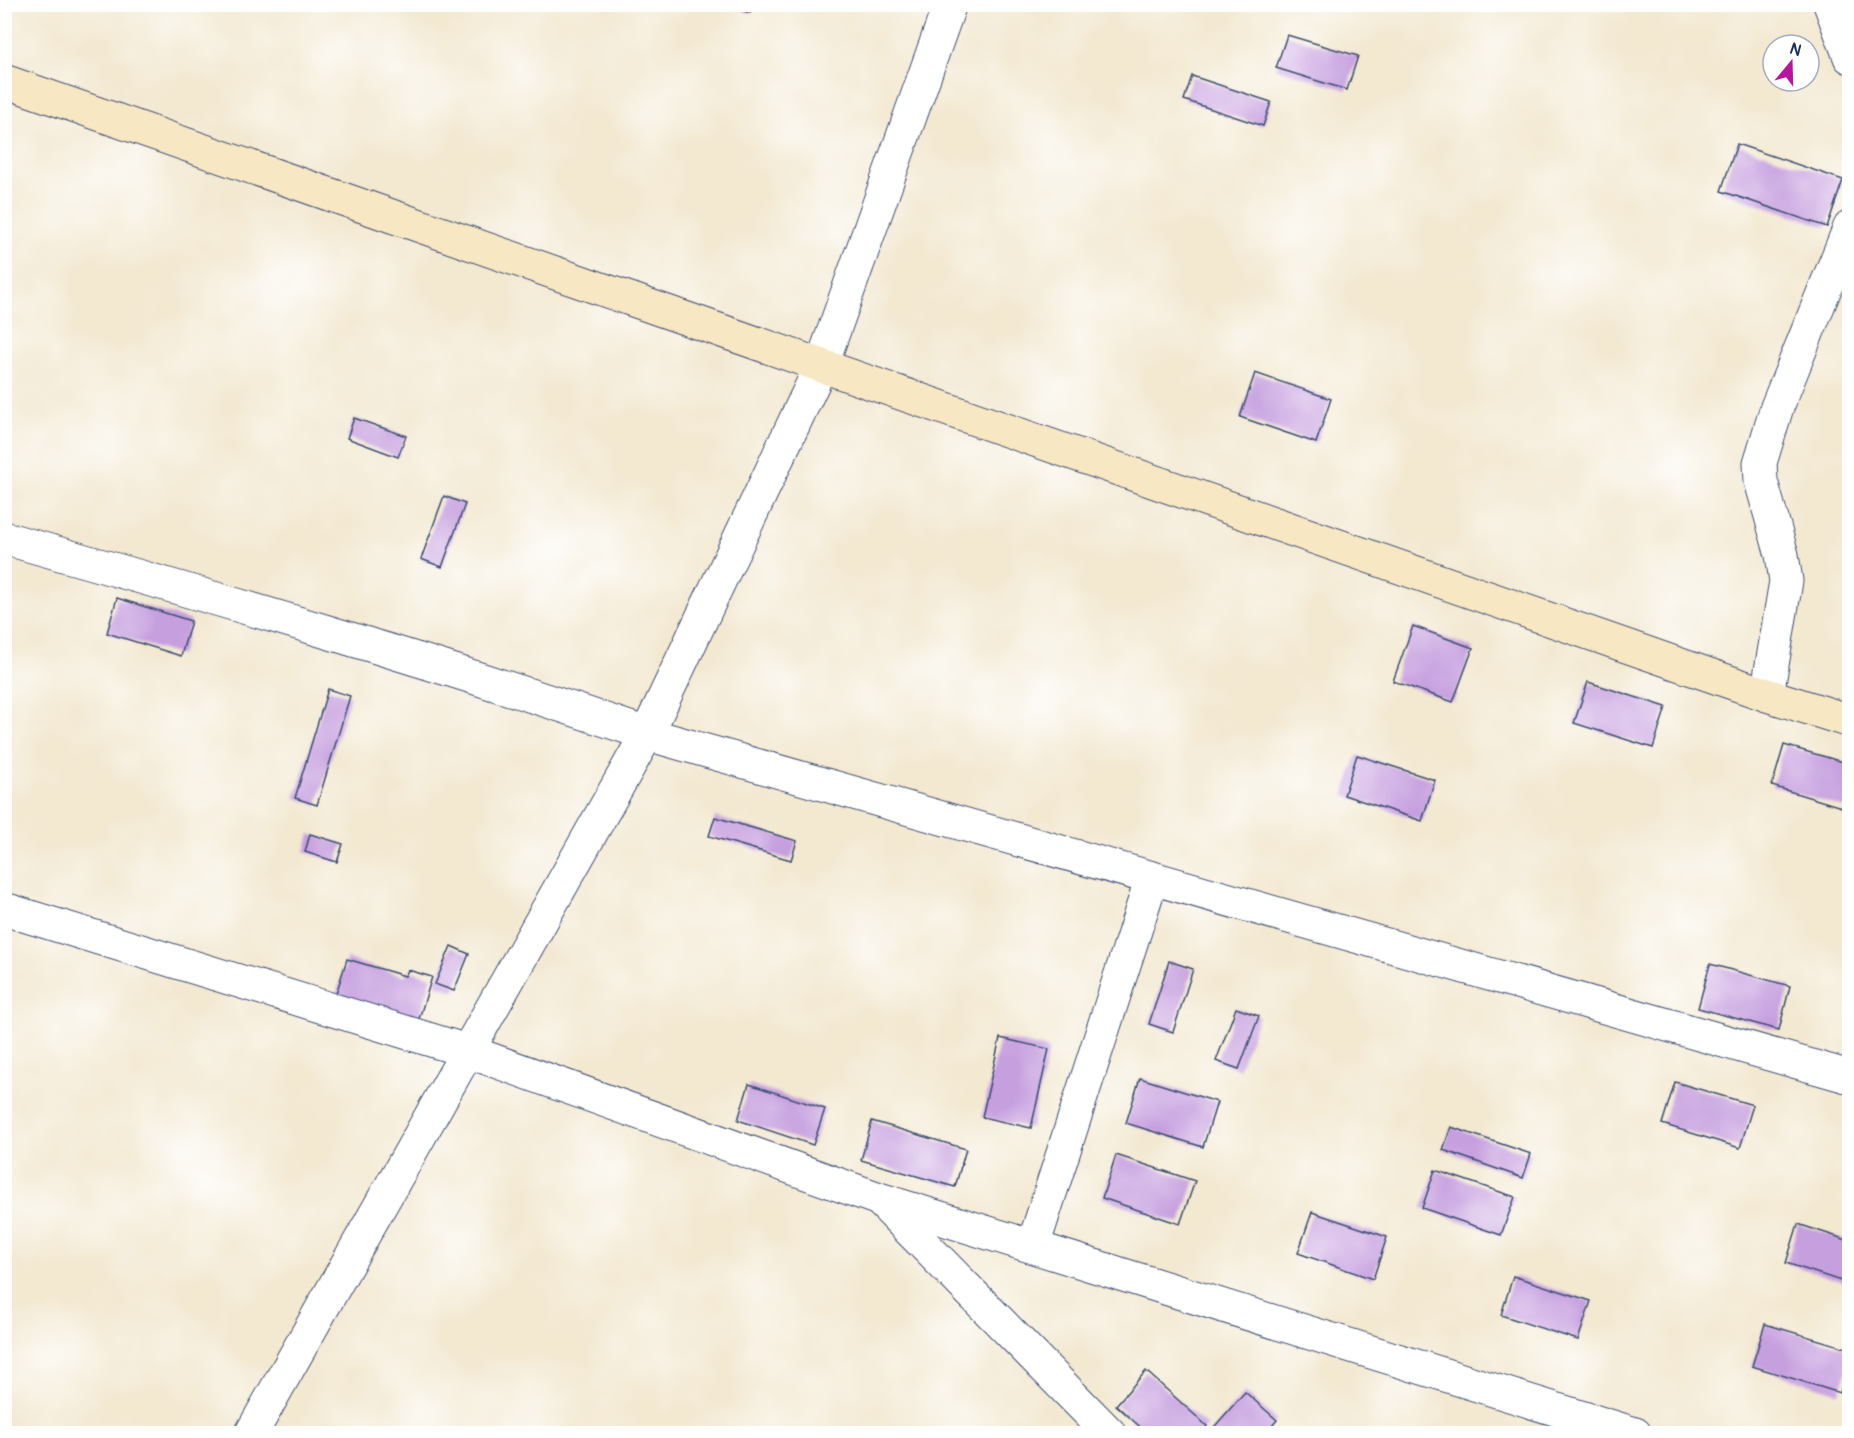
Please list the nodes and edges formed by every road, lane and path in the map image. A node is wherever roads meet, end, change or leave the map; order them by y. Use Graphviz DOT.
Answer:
graph roads {
  1 [pos="950,4"];
  2 [pos="1830,4"];
  3 [pos="1850,57"];
  4 [pos="4,81"];
  5 [pos="1850,227"];
  6 [pos="822,364"];
  7 [pos="4,538"];
  8 [pos="1767,695"];
  9 [pos="1850,721"];
  10 [pos="647,734"];
  11 [pos="1152,878"];
  12 [pos="4,909"];
  13 [pos="467,1051"];
  14 [pos="1850,1077"];
  15 [pos="879,1199"];
  16 [pos="1033,1246"];
  17 [pos="251,1434"];
  18 [pos="1110,1434"];
  19 [pos="1635,1434"];
  1 -- 6 [label="street"];
  2 -- 3 [label="street"];
  4 -- 6 [label="main road"];
  5 -- 8 [label="street"];
  6 -- 8 [label="main road"];
  6 -- 10 [label="street"];
  7 -- 10 [label="street"];
  8 -- 9 [label="main road"];
  10 -- 11 [label="street"];
  10 -- 13 [label="street"];
  11 -- 14 [label="street"];
  11 -- 16 [label="street"];
  12 -- 13 [label="street"];
  13 -- 15 [label="street"];
  13 -- 17 [label="street"];
  15 -- 16 [label="street"];
  15 -- 18 [label="street"];
  16 -- 19 [label="street"];
}
